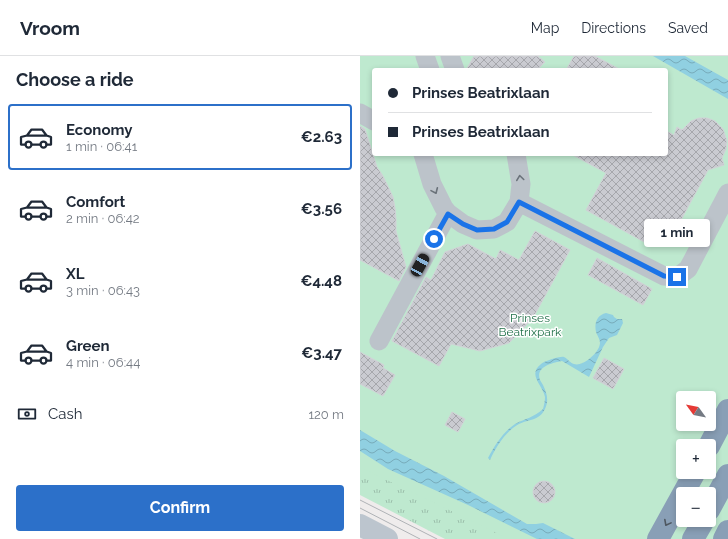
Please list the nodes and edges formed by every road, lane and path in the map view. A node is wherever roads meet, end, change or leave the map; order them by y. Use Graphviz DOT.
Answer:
graph roads {
  1 [pos="425,56"];
  2 [pos="450,56"];
  3 [pos="429,68"];
  4 [pos="454,68"];
  5 [pos="360,113"];
  6 [pos="372,120"];
  7 [pos="424,156"];
  8 [pos="516,156"];
  9 [pos="728,193"];
  10 [pos="519,202"];
  11 [pos="448,214"];
  12 [pos="379,341"];
  13 [pos="728,410"];
  14 [pos="713,439"];
  15 [pos="728,475"];
  16 [pos="690,479"];
  17 [pos="716,497"];
  18 [pos="360,525"];
  19 [pos="700,527"];
  20 [pos="728,531"];
  21 [pos="387,539"];
  22 [pos="658,539"];
  23 [pos="693,539"];
  24 [pos="724,539"];
  1 -- 3 [label="street"];
  2 -- 4 [label="street"];
  5 -- 6 [label="street"];
  7 -- 11 [label="street, one-way"];
  10 -- 8 [label="street, one-way"];
  9 -- 10 [label="street"];
  10 -- 11 [label="street"];
  11 -- 12 [label="street"];
  13 -- 14 [label="highway"];
  15 -- 17 [label="highway"];
  16 -- 22 [label="highway, one-way"];
  18 -- 21 [label="main road"];
  19 -- 23 [label="highway"];
  20 -- 24 [label="highway"];
}
